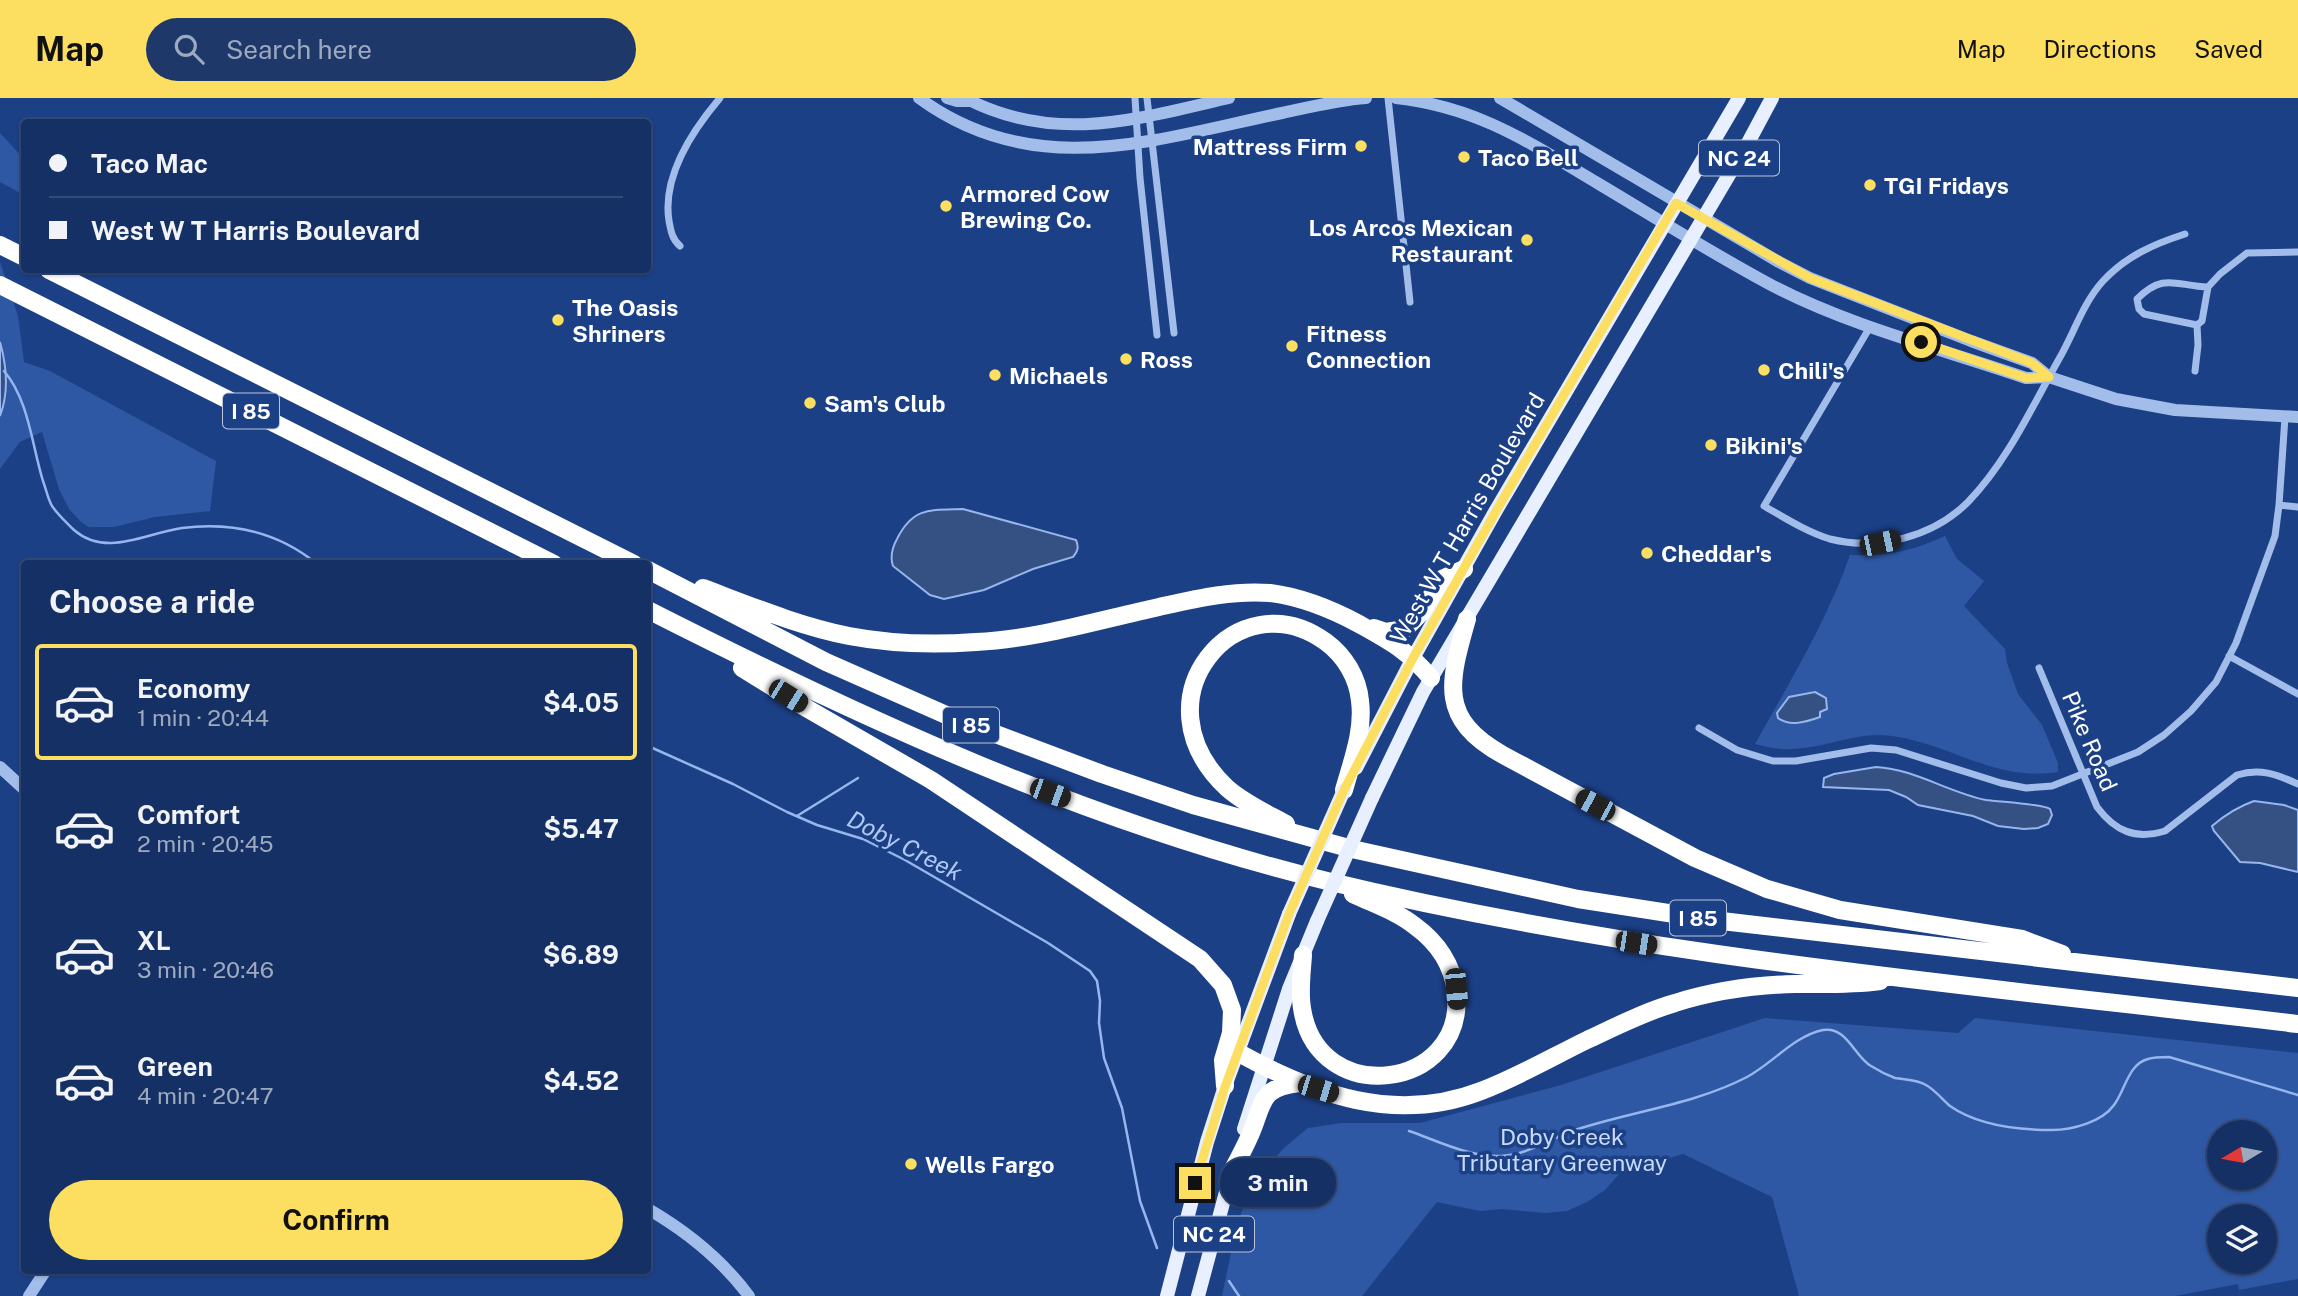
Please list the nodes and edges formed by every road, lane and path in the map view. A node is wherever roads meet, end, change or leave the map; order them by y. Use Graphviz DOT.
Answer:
graph roads {
  1 [pos="720,98"];
  2 [pos="919,98"];
  3 [pos="947,98"];
  4 [pos="1135,98"];
  5 [pos="1147,98"];
  6 [pos="1229,98"];
  7 [pos="1366,98"];
  8 [pos="1388,98"];
  9 [pos="1396,98"];
  10 [pos="1500,98"];
  11 [pos="1739,98"];
  12 [pos="1772,98"];
  13 [pos="968,100"];
  14 [pos="1144,117"];
  15 [pos="1153,139"];
  16 [pos="1137,143"];
  17 [pos="1676,203"];
  18 [pos="1704,217"];
  19 [pos="1664,223"];
  20 [pos="2185,234"];
  21 [pos="1690,239"];
  22 [pos="0,245"];
  23 [pos="680,246"];
  24 [pos="2298,252"];
  25 [pos="21,256"];
  26 [pos="55,273"];
  27 [pos="5,287"];
  28 [pos="2208,287"];
  29 [pos="1410,302"];
  30 [pos="1871,326"];
  31 [pos="2197,326"];
  32 [pos="1174,333"];
  33 [pos="1157,334"];
  34 [pos="2196,371"];
  35 [pos="2049,377"];
  36 [pos="2291,417"];
  37 [pos="2279,505"];
  38 [pos="2298,507"];
  39 [pos="611,552"];
  40 [pos="546,560"];
  41 [pos="626,560"];
  42 [pos="631,560"];
  43 [pos="651,569"];
  44 [pos="1464,569"];
  45 [pos="651,570"];
  46 [pos="651,612"];
  47 [pos="665,619"];
  48 [pos="1467,619"];
  49 [pos="1357,623"];
  50 [pos="2229,656"];
  51 [pos="1413,658"];
  52 [pos="2039,668"];
  53 [pos="1431,678"];
  54 [pos="2298,694"];
  55 [pos="1699,729"];
  56 [pos="0,767"];
  57 [pos="2082,775"];
  58 [pos="2298,784"];
  59 [pos="21,786"];
  60 [pos="1344,790"];
  61 [pos="1311,837"];
  62 [pos="1325,880"];
  63 [pos="1303,955"];
  64 [pos="2091,964"];
  65 [pos="1904,977"];
  66 [pos="2298,988"];
  67 [pos="2298,1024"];
  68 [pos="1239,1053"];
  69 [pos="1264,1067"];
  70 [pos="1303,1083"];
  71 [pos="1225,1087"];
  72 [pos="1231,1173"];
  73 [pos="651,1211"];
  74 [pos="43,1274"];
  75 [pos="29,1296"];
  76 [pos="749,1296"];
  77 [pos="1167,1296"];
  78 [pos="1198,1296"];
  1 -- 23 [label="street"];
  2 -- 16 [label="street"];
  3 -- 13 [label="street"];
  4 -- 14 [label="street"];
  5 -- 14 [label="street"];
  6 -- 14 [label="street"];
  7 -- 15 [label="street"];
  8 -- 29 [label="street"];
  9 -- 19 [label="street"];
  10 -- 17 [label="street"];
  11 -- 17 [label="main road, West W T Harris Boulevard / NC 24"];
  12 -- 18 [label="main road, NC 24"];
  13 -- 14 [label="street"];
  14 -- 15 [label="street"];
  14 -- 16 [label="street"];
  15 -- 16 [label="street"];
  15 -- 32 [label="street"];
  16 -- 33 [label="street"];
  17 -- 18 [label="street"];
  17 -- 19 [label="main road, West W T Harris Boulevard / NC 24"];
  18 -- 21 [label="main road, NC 24"];
  18 -- 35 [label="street"];
  19 -- 21 [label="street"];
  19 -- 44 [label="main road, West W T Harris Boulevard / NC 24"];
  20 -- 35 [label="street"];
  21 -- 30 [label="street"];
  21 -- 48 [label="main road, NC 24"];
  22 -- 25 [label="highway"];
  24 -- 28 [label="street"];
  26 -- 39 [label="highway, I 85"];
  27 -- 40 [label="highway, I 85"];
  28 -- 31 [label="street"];
  28 -- 31 [label="street"];
  30 -- 35 [label="street"];
  30 -- 35 [label="street"];
  31 -- 34 [label="street"];
  35 -- 36 [label="street"];
  36 -- 37 [label="street"];
  37 -- 38 [label="street"];
  37 -- 50 [label="street"];
  39 -- 41 [label="highway, I 85"];
  39 -- 42 [label="highway"];
  43 -- 49 [label="highway"];
  44 -- 49 [label="highway"];
  44 -- 51 [label="main road, West W T Harris Boulevard / NC 24"];
  45 -- 61 [label="highway, I 85"];
  46 -- 47 [label="highway, I 85"];
  47 -- 62 [label="highway, I 85"];
  47 -- 71 [label="highway"];
  48 -- 53 [label="main road, NC 24"];
  48 -- 64 [label="highway"];
  49 -- 51 [label="highway"];
  50 -- 54 [label="street"];
  50 -- 57 [label="street"];
  51 -- 53 [label="highway"];
  51 -- 60 [label="main road, West W T Harris Boulevard / NC 24"];
  52 -- 57 [label="street, Pike Road"];
  53 -- 63 [label="main road, NC 24, bridge"];
  55 -- 57 [label="street"];
  56 -- 59 [label="street"];
  57 -- 58 [label="street, Pike Road"];
  60 -- 61 [label="highway"];
  60 -- 68 [label="main road, West W T Harris Boulevard / NC 24, bridge"];
  61 -- 64 [label="highway, I 85"];
  62 -- 63 [label="highway"];
  62 -- 65 [label="highway, I 85"];
  63 -- 69 [label="main road, NC 24"];
  64 -- 66 [label="highway, I 85"];
  65 -- 67 [label="highway, I 85"];
  65 -- 70 [label="highway"];
  68 -- 69 [label="highway"];
  68 -- 71 [label="main road, West W T Harris Boulevard / NC 24"];
  69 -- 70 [label="highway"];
  69 -- 72 [label="main road, NC 24"];
  70 -- 72 [label="highway"];
  71 -- 77 [label="main road, West W T Harris Boulevard / NC 24"];
  72 -- 78 [label="main road, NC 24"];
  73 -- 76 [label="street"];
  74 -- 75 [label="street"];
}
